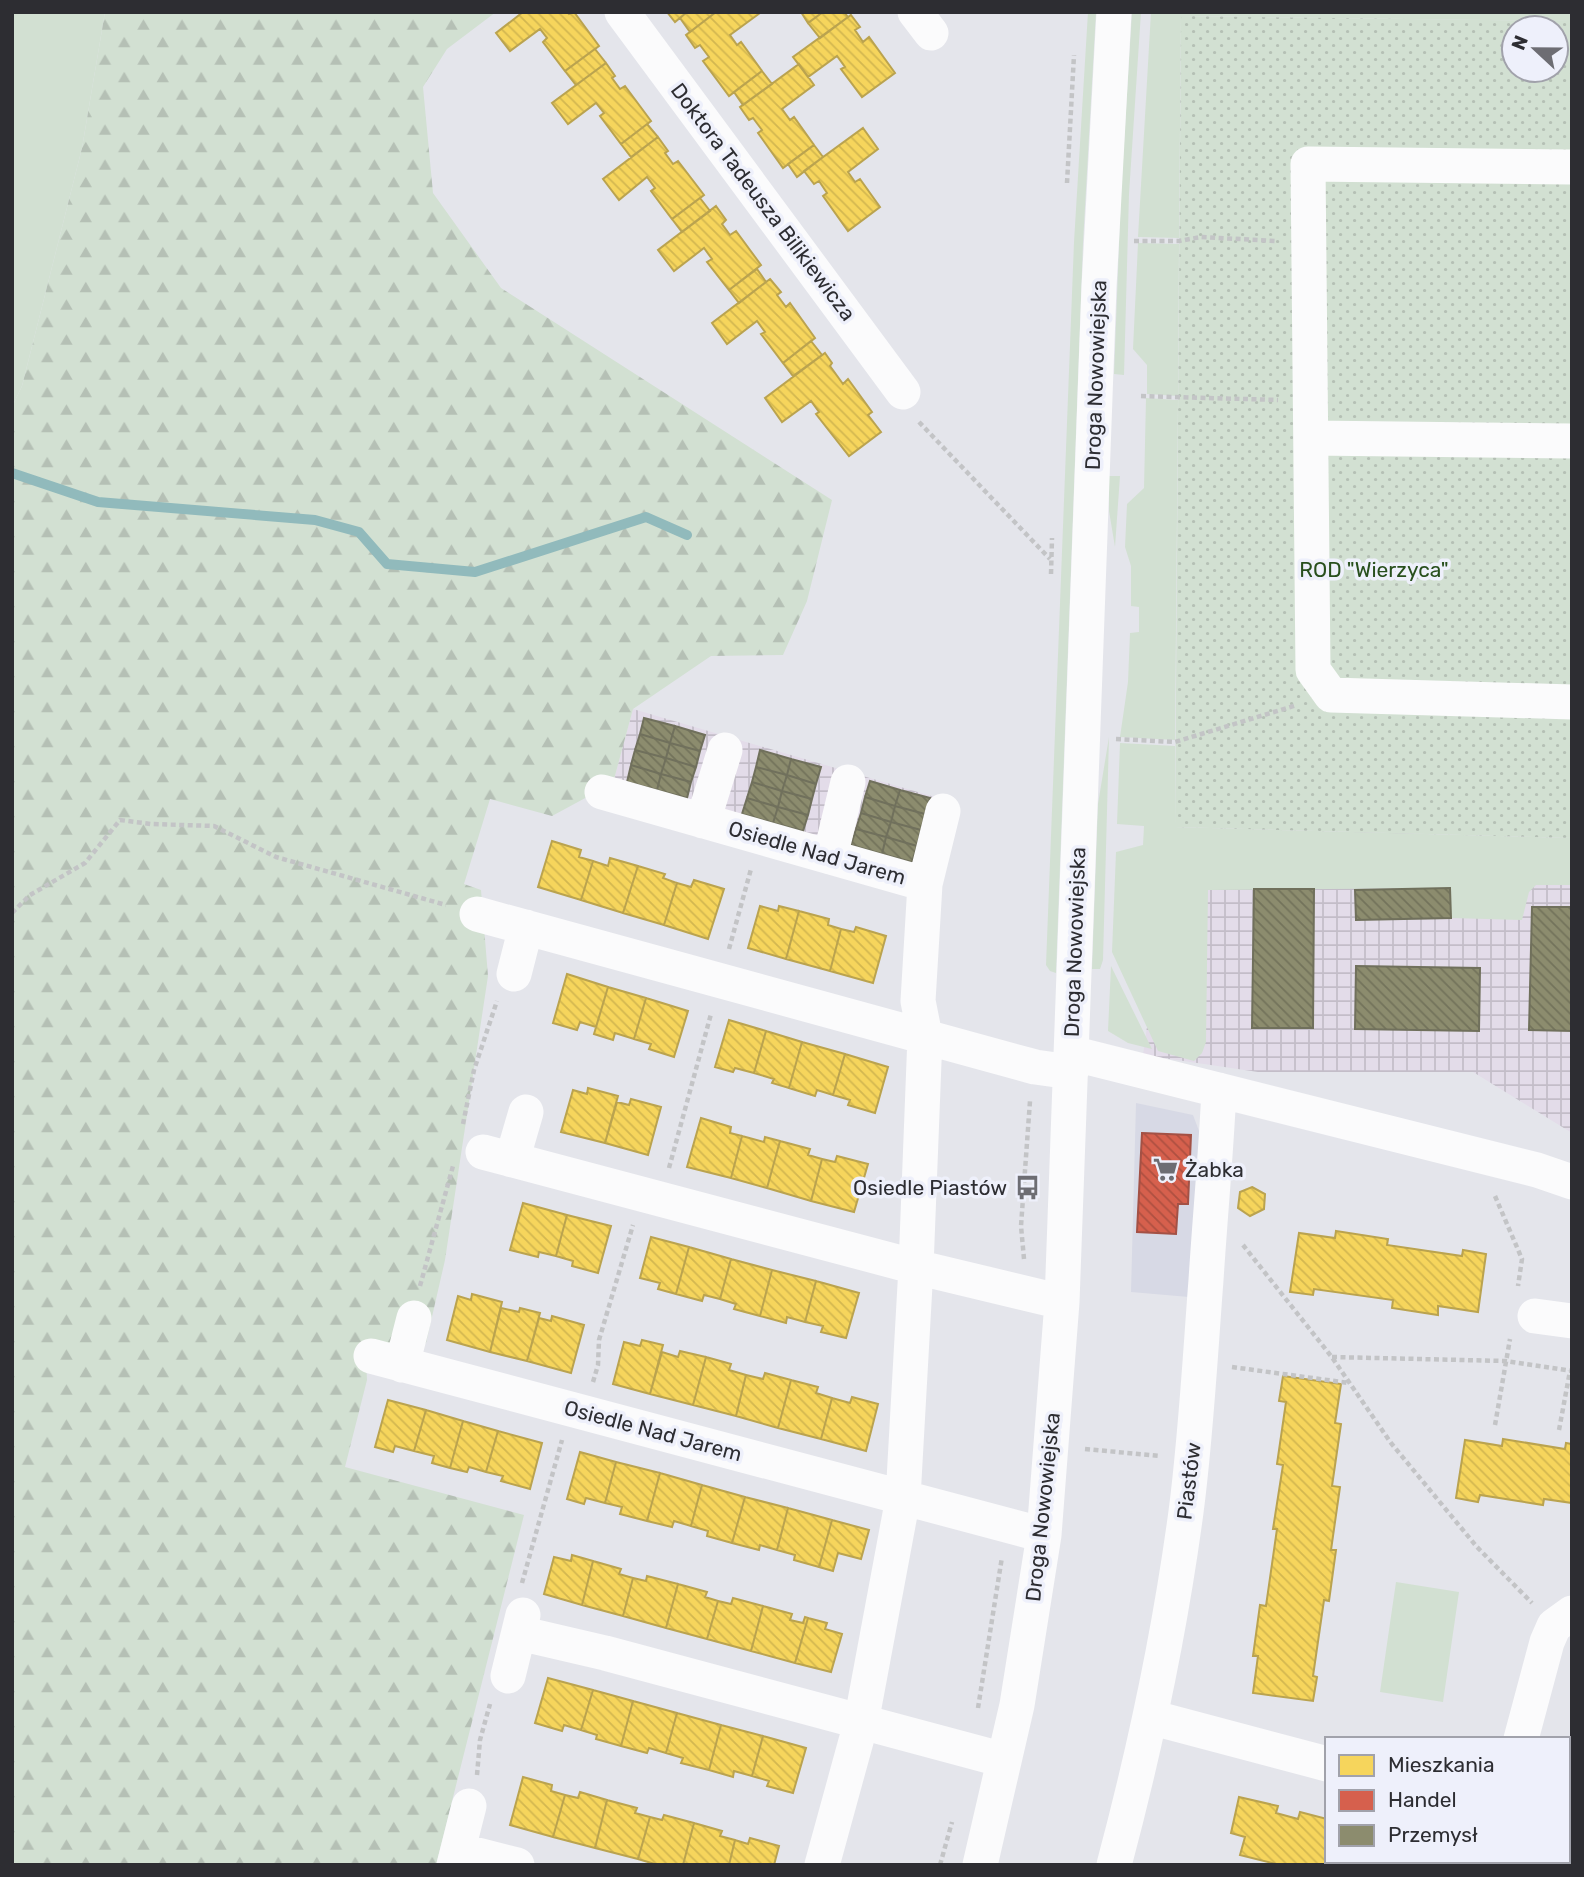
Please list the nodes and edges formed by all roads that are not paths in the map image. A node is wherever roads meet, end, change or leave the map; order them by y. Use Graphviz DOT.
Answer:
graph roads {
  1 [pos="622,12"];
  2 [pos="1114,12"];
  3 [pos="1572,167"];
  4 [pos="904,392"];
  5 [pos="1311,438"];
  6 [pos="1572,441"];
  7 [pos="1572,702"];
  8 [pos="725,750"];
  9 [pos="848,782"];
  10 [pos="602,792"];
  11 [pos="943,811"];
  12 [pos="703,821"];
  13 [pos="830,857"];
  14 [pos="925,884"];
  15 [pos="477,914"];
  16 [pos="526,927"];
  17 [pos="514,974"];
  18 [pos="925,1036"];
  19 [pos="1071,1063"];
  20 [pos="1219,1090"];
  21 [pos="526,1112"];
  22 [pos="1572,1182"];
  23 [pos="916,1267"];
  24 [pos="1062,1303"];
  25 [pos="1521,1316"];
  26 [pos="414,1318"];
  27 [pos="1572,1321"];
  28 [pos="903,1498"];
  29 [pos="1044,1535"];
  30 [pos="1563,1619"];
  31 [pos="508,1676"];
  32 [pos="1150,1717"];
  33 [pos="861,1723"];
  34 [pos="1522,1737"];
  35 [pos="1004,1760"];
  36 [pos="1325,1763"];
  37 [pos="469,1806"];
  38 [pos="456,1857"];
  39 [pos="517,1865"];
  40 [pos="822,1865"];
  41 [pos="980,1865"];
  42 [pos="1114,1865"];
  1 -- 4 [label="street, Doktora Tadeusza Bilikiewicza"];
  2 -- 19 [label="street, Droga Nowowiejska"];
  3 -- 5 [label="street"];
  5 -- 6 [label="street"];
  5 -- 7 [label="street"];
  8 -- 12 [label="street"];
  9 -- 13 [label="street"];
  10 -- 12 [label="street, Osiedle Nad Jarem"];
  11 -- 14 [label="street"];
  12 -- 13 [label="street, Osiedle Nad Jarem"];
  13 -- 14 [label="street, Osiedle Nad Jarem"];
  14 -- 18 [label="street, Osiedle Nad Jarem"];
  15 -- 16 [label="street"];
  16 -- 17 [label="street"];
  16 -- 18 [label="street"];
  18 -- 19 [label="street"];
  18 -- 23 [label="street, Osiedle Nad Jarem"];
  19 -- 20 [label="street"];
  19 -- 24 [label="street, Droga Nowowiejska"];
  20 -- 22 [label="street"];
  20 -- 32 [label="street, Piastów"];
  21 -- 23 [label="street"];
  23 -- 24 [label="street"];
  23 -- 28 [label="street, Osiedle Nad Jarem"];
  24 -- 29 [label="street, Droga Nowowiejska"];
  25 -- 27 [label="street"];
  26 -- 28 [label="street, Osiedle Nad Jarem"];
  28 -- 29 [label="street, Osiedle Nad Jarem"];
  28 -- 33 [label="street, Osiedle Nad Jarem"];
  29 -- 35 [label="street, Droga Nowowiejska"];
  30 -- 34 [label="street"];
  31 -- 33 [label="street"];
  32 -- 36 [label="street"];
  32 -- 42 [label="street, Piastów"];
  33 -- 35 [label="street"];
  33 -- 40 [label="street, Osiedle Nad Jarem"];
  35 -- 41 [label="street, Droga Nowowiejska"];
  37 -- 38 [label="street"];
  38 -- 39 [label="street"];
}
